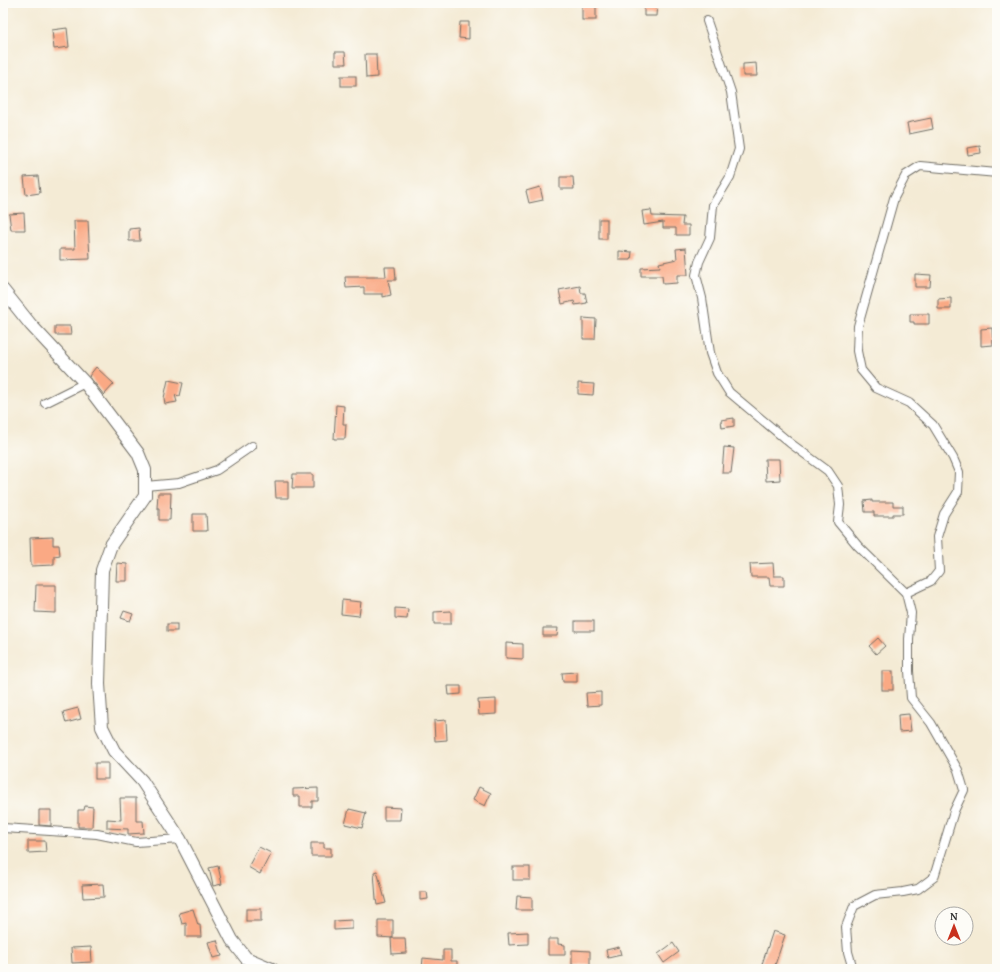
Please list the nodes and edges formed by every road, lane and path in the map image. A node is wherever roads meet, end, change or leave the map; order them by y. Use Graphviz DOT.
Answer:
graph roads {
  1 [pos="707,21"];
  2 [pos="997,173"];
  3 [pos="3,290"];
  4 [pos="85,383"];
  5 [pos="45,403"];
  6 [pos="252,446"];
  7 [pos="145,486"];
  8 [pos="906,593"];
  9 [pos="3,828"];
  10 [pos="180,839"];
  11 [pos="272,969"];
  12 [pos="853,969"];
  1 -- 8 [label="street"];
  2 -- 8 [label="street"];
  3 -- 4 [label="street"];
  4 -- 5 [label="street"];
  4 -- 7 [label="street"];
  6 -- 7 [label="street"];
  7 -- 10 [label="street"];
  8 -- 12 [label="street"];
  9 -- 10 [label="street"];
  10 -- 11 [label="street"];
}
